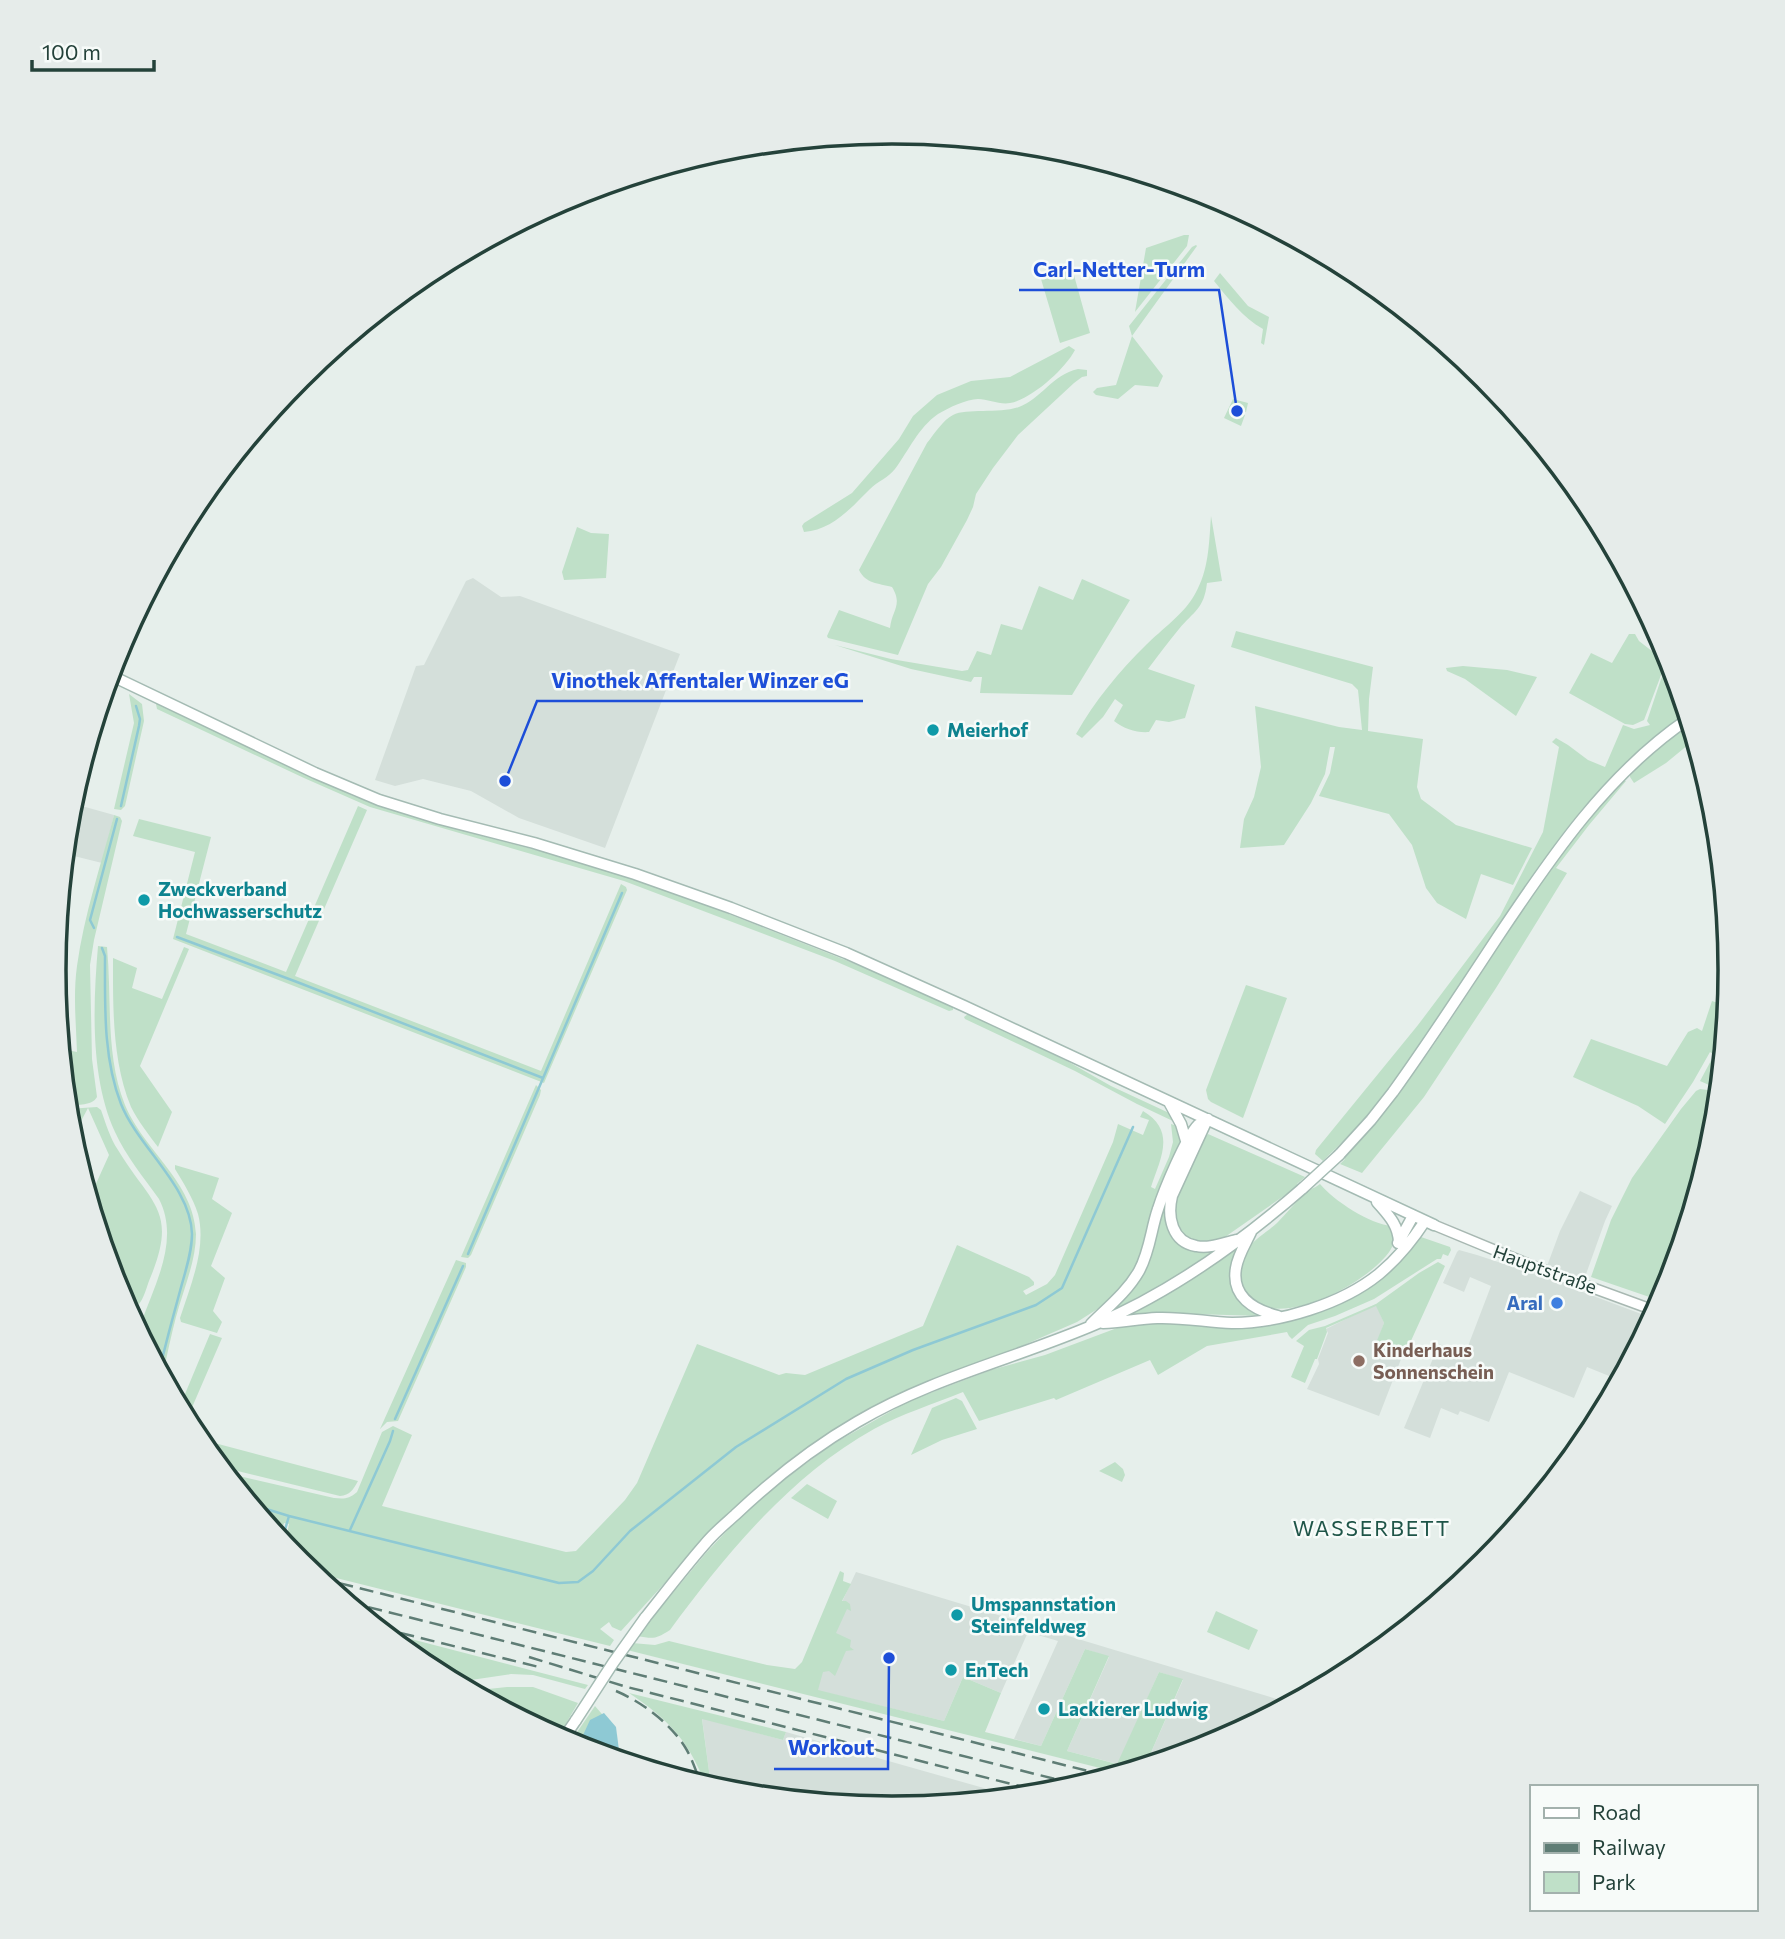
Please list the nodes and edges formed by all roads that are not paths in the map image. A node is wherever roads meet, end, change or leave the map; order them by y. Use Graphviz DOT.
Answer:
graph roads {
  1 [pos="119,679"];
  2 [pos="1681,724"];
  3 [pos="1169,1102"];
  4 [pos="1208,1119"];
  5 [pos="1186,1144"];
  6 [pos="1372,1196"];
  7 [pos="1413,1216"];
  8 [pos="1429,1223"];
  9 [pos="1251,1231"];
  10 [pos="1241,1239"];
  11 [pos="1399,1242"];
  12 [pos="1391,1263"];
  13 [pos="1646,1307"];
  14 [pos="1282,1317"];
  15 [pos="1100,1323"];
  16 [pos="1087,1328"];
  17 [pos="569,1730"];
  1 -- 3 [label="main road"];
  2 -- 9 [label="main road, bridge"];
  3 -- 4 [label="main road"];
  3 -- 5 [label="main road"];
  4 -- 5 [label="main road"];
  4 -- 6 [label="main road"];
  4 -- 10 [label="main road"];
  5 -- 16 [label="main road"];
  6 -- 7 [label="main road"];
  6 -- 11 [label="main road"];
  7 -- 8 [label="main road"];
  7 -- 11 [label="main road"];
  8 -- 12 [label="main road"];
  8 -- 13 [label="street, Hauptstraße"];
  9 -- 10 [label="main road"];
  9 -- 14 [label="main road"];
  10 -- 15 [label="main road"];
  11 -- 12 [label="main road"];
  12 -- 14 [label="main road"];
  14 -- 15 [label="main road"];
  15 -- 16 [label="main road"];
  16 -- 17 [label="main road, bridge"];
}
